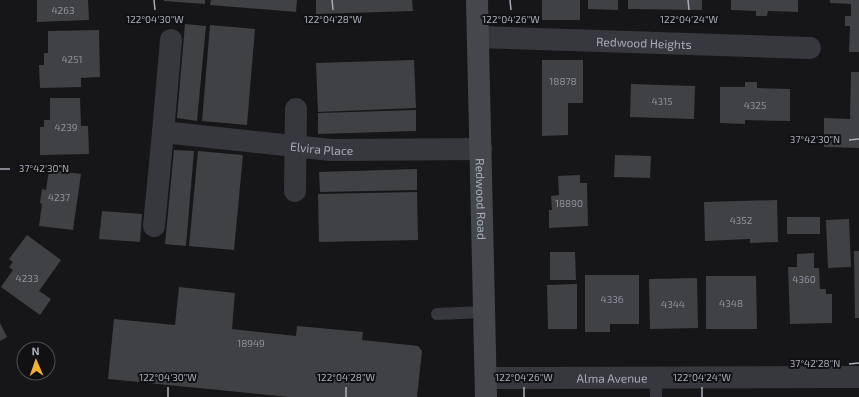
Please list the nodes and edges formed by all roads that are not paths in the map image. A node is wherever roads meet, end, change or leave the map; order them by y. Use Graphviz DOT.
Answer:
graph roads {
  1 [pos="477,0"];
  2 [pos="478,37"];
  3 [pos="171,40"];
  4 [pos="810,48"];
  5 [pos="296,109"];
  6 [pos="163,132"];
  7 [pos="296,146"];
  8 [pos="481,149"];
  9 [pos="295,190"];
  10 [pos="154,226"];
  11 [pos="484,312"];
  12 [pos="437,314"];
  13 [pos="859,377"];
  14 [pos="486,387"];
  15 [pos="656,387"];
  1 -- 2 [label="main road, Redwood Road"];
  2 -- 4 [label="street, Redwood Heights"];
  2 -- 8 [label="main road, Redwood Road"];
  3 -- 6 [label="street"];
  5 -- 7 [label="street"];
  6 -- 7 [label="street, Elvira Place"];
  6 -- 10 [label="street"];
  7 -- 8 [label="street, Elvira Place"];
  7 -- 9 [label="street"];
  8 -- 11 [label="main road, Redwood Road"];
  11 -- 12 [label="lane"];
  11 -- 14 [label="main road, Redwood Road"];
  13 -- 15 [label="street, Alma Avenue"];
  14 -- 15 [label="street, Alma Avenue"];
}
